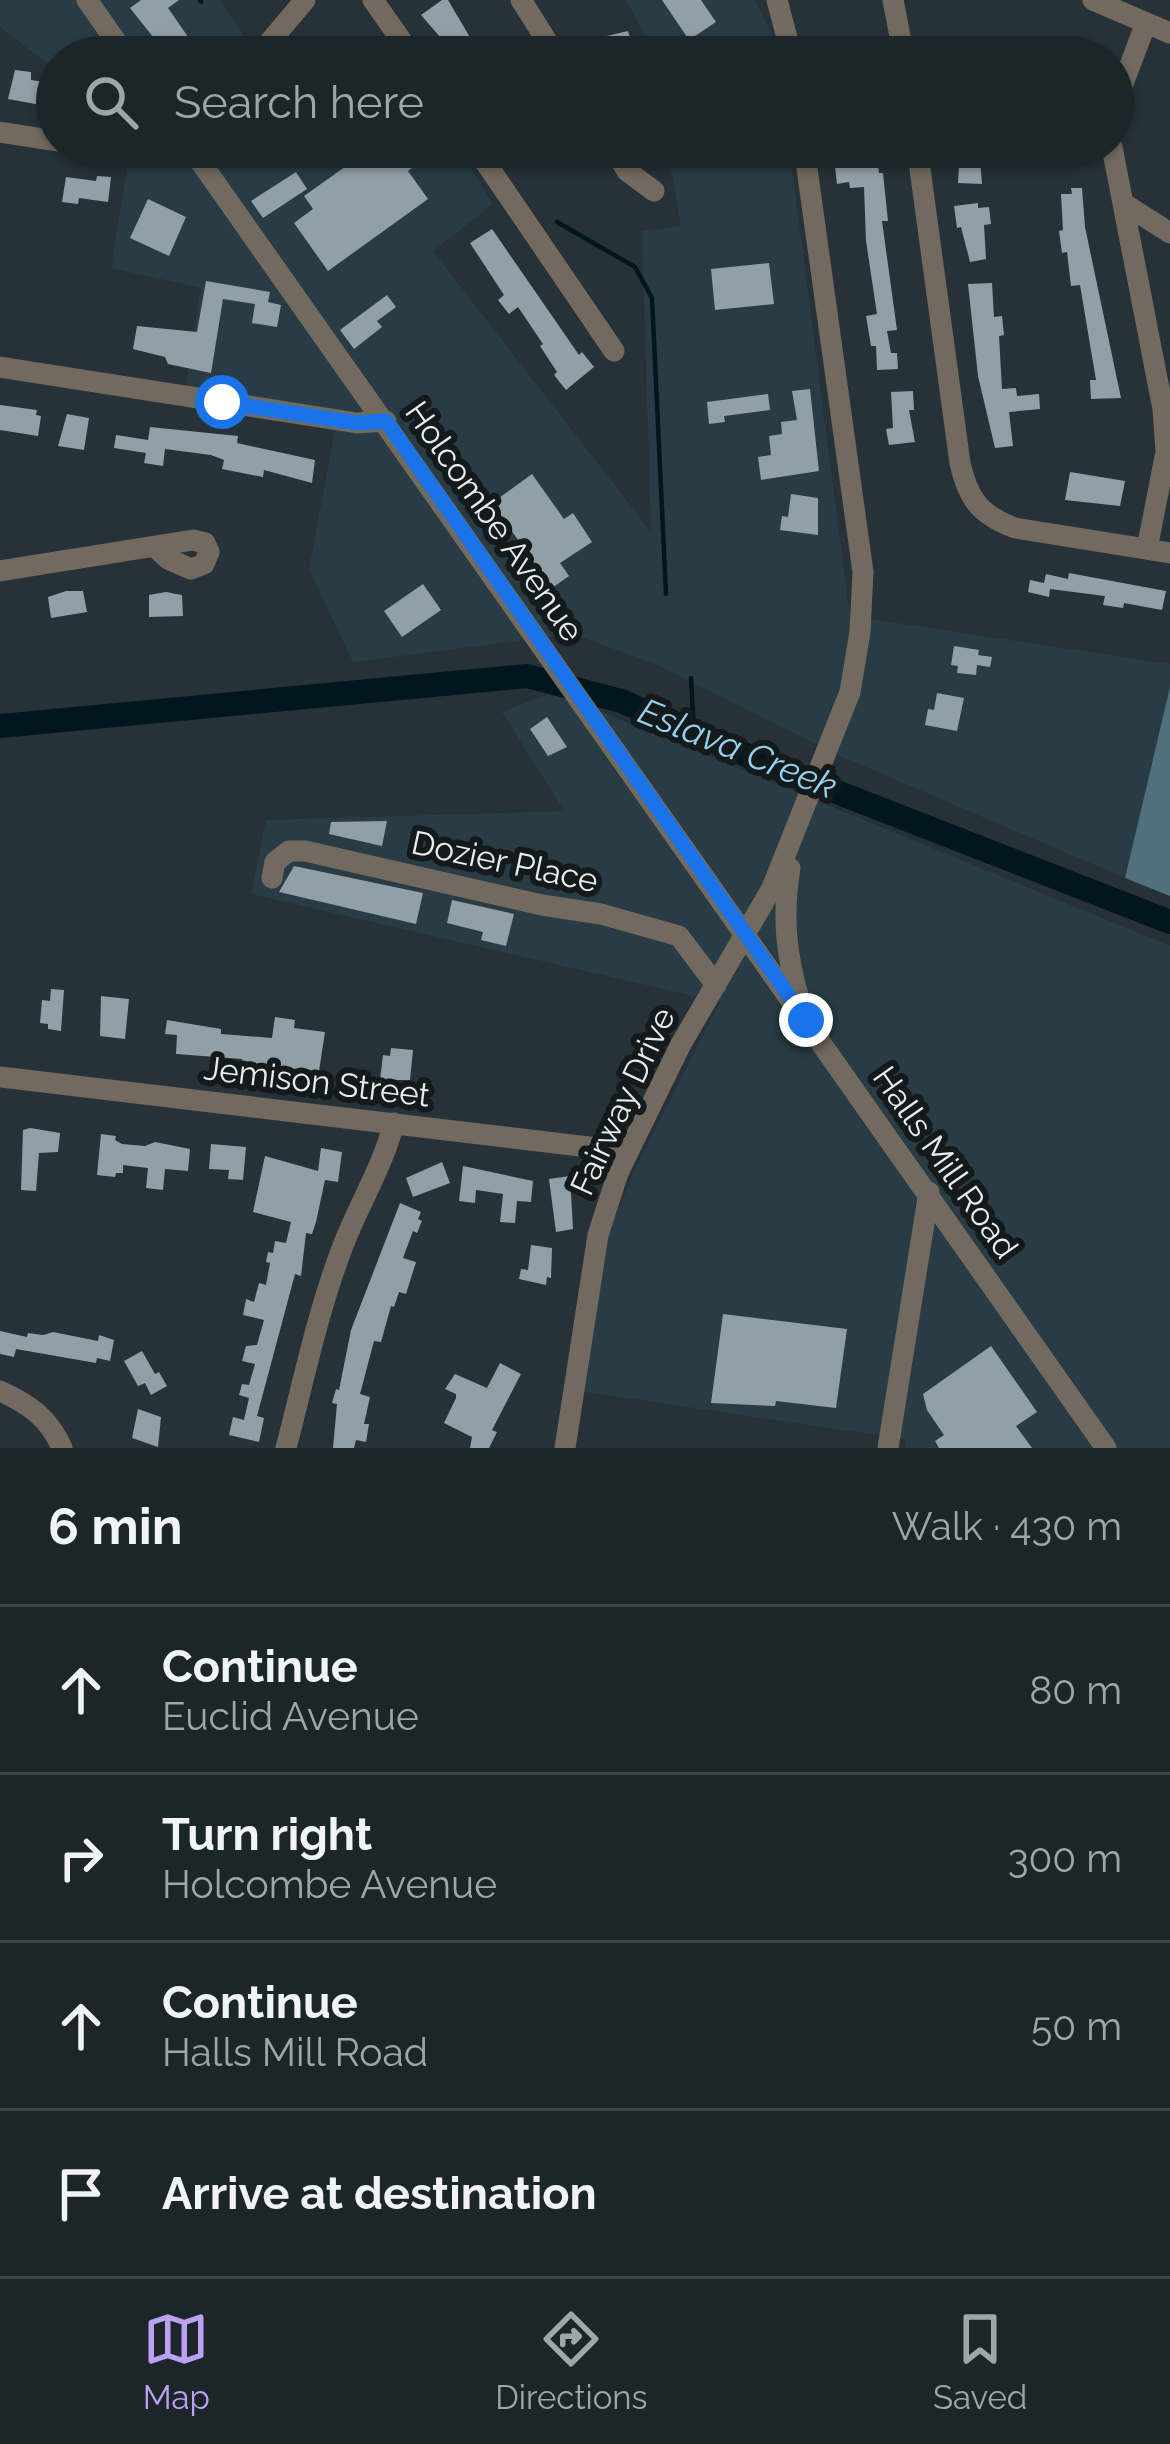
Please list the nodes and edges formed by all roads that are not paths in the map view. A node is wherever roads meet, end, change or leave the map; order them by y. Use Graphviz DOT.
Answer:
graph roads {
  1 [pos="88,0"];
  2 [pos="305,0"];
  3 [pos="373,0"];
  4 [pos="521,0"];
  5 [pos="777,0"];
  6 [pos="893,0"];
  7 [pos="1093,0"];
  8 [pos="1146,22"];
  9 [pos="1170,33"];
  10 [pos="113,36"];
  11 [pos="275,36"];
  12 [pos="398,36"];
  13 [pos="544,36"];
  14 [pos="786,36"];
  15 [pos="901,36"];
  16 [pos="1134,54"];
  17 [pos="0,132"];
  18 [pos="36,138"];
  19 [pos="205,168"];
  20 [pos="489,168"];
  21 [pos="625,168"];
  22 [pos="807,168"];
  23 [pos="919,168"];
  24 [pos="1116,168"];
  25 [pos="654,190"];
  26 [pos="1123,203"];
  27 [pos="1170,233"];
  28 [pos="614,351"];
  29 [pos="0,367"];
  30 [pos="386,421"];
  31 [pos="1167,424"];
  32 [pos="157,549"];
  33 [pos="1159,551"];
  34 [pos="0,571"];
  35 [pos="797,824"];
  36 [pos="272,878"];
  37 [pos="743,934"];
  38 [pos="716,985"];
  39 [pos="806,1020"];
  40 [pos="0,1077"];
  41 [pos="394,1124"];
  42 [pos="626,1154"];
  43 [pos="929,1192"];
  44 [pos="0,1391"];
  45 [pos="62,1446"];
  46 [pos="286,1448"];
  47 [pos="565,1448"];
  48 [pos="888,1448"];
  49 [pos="1106,1448"];
  1 -- 10 [label="street"];
  2 -- 11 [label="street"];
  3 -- 12 [label="street"];
  4 -- 13 [label="street"];
  5 -- 14 [label="street"];
  6 -- 15 [label="street"];
  7 -- 8 [label="street"];
  8 -- 9 [label="street"];
  8 -- 16 [label="street"];
  17 -- 18 [label="street"];
  19 -- 30 [label="street, Holcombe Avenue"];
  20 -- 28 [label="street"];
  21 -- 25 [label="street"];
  22 -- 35 [label="street"];
  23 -- 33 [label="street"];
  24 -- 26 [label="street"];
  26 -- 27 [label="street"];
  26 -- 31 [label="street"];
  29 -- 30 [label="street"];
  30 -- 37 [label="street, Holcombe Avenue"];
  31 -- 33 [label="street"];
  32 -- 34 [label="street"];
  35 -- 37 [label="street"];
  35 -- 39 [label="street"];
  36 -- 38 [label="street, Dozier Place"];
  37 -- 38 [label="street, Fairway Drive"];
  37 -- 39 [label="street, Halls Mill Road"];
  38 -- 42 [label="street, Fairway Drive"];
  39 -- 43 [label="street, Halls Mill Road"];
  40 -- 41 [label="street, Jemison Street"];
  41 -- 42 [label="street, Jemison Street"];
  41 -- 46 [label="street"];
  42 -- 47 [label="street, Fairway Drive"];
  43 -- 48 [label="street"];
  43 -- 49 [label="street, Halls Mill Road"];
  44 -- 45 [label="street"];
}
